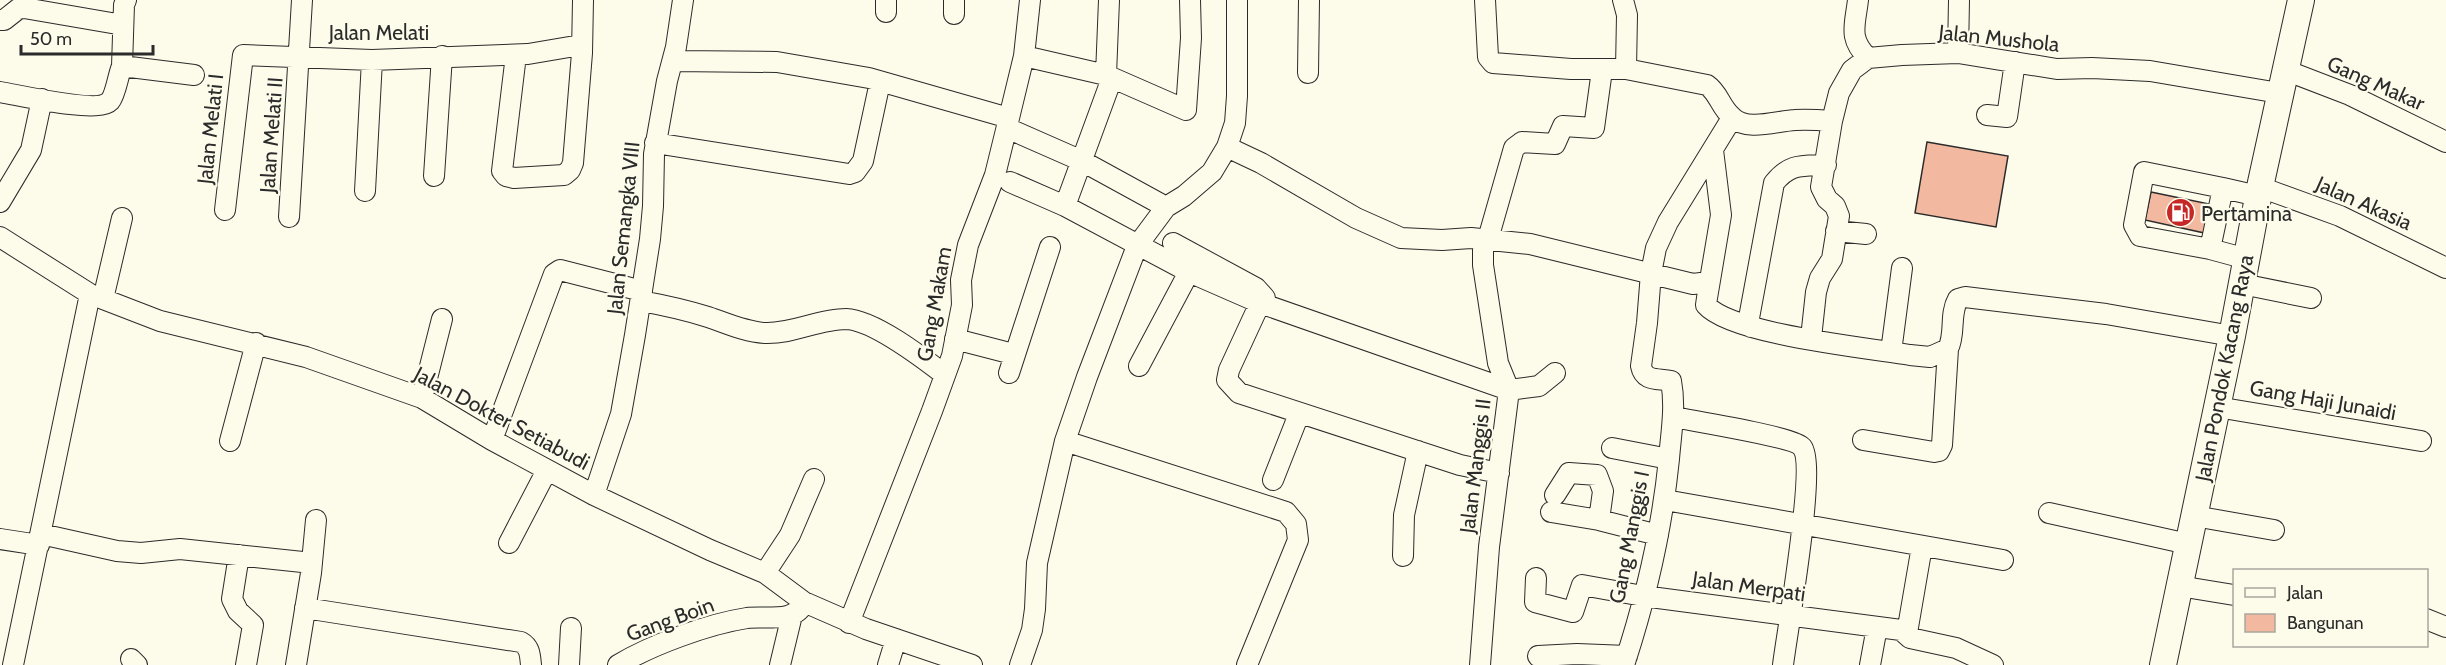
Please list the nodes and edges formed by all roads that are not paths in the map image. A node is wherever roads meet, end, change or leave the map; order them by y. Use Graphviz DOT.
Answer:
graph roads {
  1 [pos="126,0"];
  2 [pos="302,0"];
  3 [pos="583,0"];
  4 [pos="683,0"];
  5 [pos="1030,0"];
  6 [pos="1109,0"];
  7 [pos="1190,0"];
  8 [pos="1236,0"];
  9 [pos="1309,0"];
  10 [pos="1485,0"];
  11 [pos="1622,0"];
  12 [pos="1858,0"];
  13 [pos="1959,0"];
  14 [pos="2301,0"];
  15 [pos="0,20"];
  16 [pos="123,25"];
  17 [pos="581,45"];
  18 [pos="1958,53"];
  19 [pos="243,55"];
  20 [pos="516,55"];
  21 [pos="300,56"];
  22 [pos="442,56"];
  23 [pos="1024,57"];
  24 [pos="1868,58"];
  25 [pos="372,60"];
  26 [pos="673,60"];
  27 [pos="2015,62"];
  28 [pos="122,66"];
  29 [pos="1626,69"];
  30 [pos="1602,70"];
  31 [pos="1308,73"];
  32 [pos="194,75"];
  33 [pos="1109,76"];
  34 [pos="2282,81"];
  35 [pos="880,82"];
  36 [pos="0,92"];
  37 [pos="42,99"];
  38 [pos="1987,115"];
  39 [pos="1732,118"];
  40 [pos="1832,121"];
  41 [pos="1008,123"];
  42 [pos="2446,142"];
  43 [pos="655,143"];
  44 [pos="1227,147"];
  45 [pos="1713,150"];
  46 [pos="1082,161"];
  47 [pos="1826,165"];
  48 [pos="434,176"];
  49 [pos="1010,182"];
  50 [pos="2223,188"];
  51 [pos="365,191"];
  52 [pos="2259,191"];
  53 [pos="0,202"];
  54 [pos="1065,206"];
  55 [pos="1166,207"];
  56 [pos="225,210"];
  57 [pos="289,217"];
  58 [pos="122,218"];
  59 [pos="1836,231"];
  60 [pos="1866,234"];
  61 [pos="0,237"];
  62 [pos="1486,239"];
  63 [pos="1173,243"];
  64 [pos="1137,246"];
  65 [pos="1050,247"];
  66 [pos="2210,249"];
  67 [pos="2247,259"];
  68 [pos="1902,268"];
  69 [pos="2446,268"];
  70 [pos="1189,272"];
  71 [pos="1651,273"];
  72 [pos="1709,282"];
  73 [pos="2242,284"];
  74 [pos="97,296"];
  75 [pos="641,296"];
  76 [pos="2311,298"];
  77 [pos="1268,306"];
  78 [pos="442,319"];
  79 [pos="1751,327"];
  80 [pos="2232,336"];
  81 [pos="1810,338"];
  82 [pos="955,339"];
  83 [pos="256,343"];
  84 [pos="1948,349"];
  85 [pos="1891,352"];
  86 [pos="1013,354"];
  87 [pos="1139,366"];
  88 [pos="1555,373"];
  89 [pos="1009,374"];
  90 [pos="945,375"];
  91 [pos="1509,390"];
  92 [pos="422,398"];
  93 [pos="2217,406"];
  94 [pos="1299,414"];
  95 [pos="1674,417"];
  96 [pos="492,440"];
  97 [pos="1863,440"];
  98 [pos="230,441"];
  99 [pos="1065,441"];
  100 [pos="2421,441"];
  101 [pos="1612,448"];
  102 [pos="1418,451"];
  103 [pos="1669,459"];
  104 [pos="547,470"];
  105 [pos="1499,473"];
  106 [pos="814,479"];
  107 [pos="1273,480"];
  108 [pos="594,495"];
  109 [pos="1665,500"];
  110 [pos="2049,513"];
  111 [pos="2194,516"];
  112 [pos="316,520"];
  113 [pos="1599,520"];
  114 [pos="1804,524"];
  115 [pos="2274,530"];
  116 [pos="1658,535"];
  117 [pos="0,539"];
  118 [pos="40,539"];
  119 [pos="509,543"];
  120 [pos="2188,544"];
  121 [pos="1922,546"];
  122 [pos="239,555"];
  123 [pos="1403,556"];
  124 [pos="2003,560"];
  125 [pos="312,563"];
  126 [pos="765,573"];
  127 [pos="1536,578"];
  128 [pos="2179,586"];
  129 [pos="1643,596"];
  130 [pos="2233,596"];
  131 [pos="305,608"];
  132 [pos="798,609"];
  133 [pos="1789,616"];
  134 [pos="2428,619"];
  135 [pos="849,622"];
  136 [pos="1877,627"];
  137 [pos="2446,627"];
  138 [pos="571,628"];
  139 [pos="1906,633"];
  140 [pos="896,639"];
  141 [pos="1538,656"];
  142 [pos="1625,661"];
  143 [pos="1973,661"];
  144 [pos="968,664"];
  145 [pos="14,665"];
  146 [pos="246,665"];
  147 [pos="296,665"];
  148 [pos="531,665"];
  149 [pos="569,665"];
  150 [pos="618,665"];
  151 [pos="780,665"];
  152 [pos="888,665"];
  153 [pos="1020,665"];
  154 [pos="1247,665"];
  155 [pos="1480,665"];
  156 [pos="1783,665"];
  157 [pos="1870,665"];
  158 [pos="1993,665"];
  159 [pos="2163,665"];
  1 -- 16 [label="street"];
  2 -- 21 [label="street, Jalan Melati II"];
  3 -- 17 [label="street"];
  4 -- 26 [label="street, Jalan Semangka VIII"];
  5 -- 23 [label="street, Gang Makam"];
  6 -- 33 [label="street"];
  7 -- 33 [label="street"];
  8 -- 44 [label="street"];
  9 -- 31 [label="street"];
  10 -- 30 [label="street"];
  11 -- 29 [label="street"];
  12 -- 24 [label="street"];
  13 -- 18 [label="street"];
  14 -- 34 [label="main road, Jalan Pondok Kacang Raya"];
  15 -- 16 [label="street"];
  16 -- 28 [label="street"];
  17 -- 20 [label="street, Jalan Melati"];
  17 -- 20 [label="street"];
  18 -- 24 [label="street, Jalan Mushola"];
  18 -- 27 [label="street, Jalan Mushola"];
  19 -- 21 [label="street, Jalan Melati"];
  19 -- 56 [label="street, Jalan Melati I"];
  20 -- 22 [label="street, Jalan Melati"];
  21 -- 25 [label="street, Jalan Melati"];
  21 -- 57 [label="street, Jalan Melati II"];
  22 -- 25 [label="street, Jalan Melati"];
  22 -- 48 [label="street"];
  23 -- 33 [label="street"];
  23 -- 41 [label="street, Gang Makam"];
  24 -- 40 [label="street"];
  25 -- 51 [label="street"];
  26 -- 35 [label="street"];
  26 -- 43 [label="street, Jalan Semangka VIII"];
  27 -- 34 [label="street, Jalan Mushola"];
  27 -- 38 [label="street"];
  28 -- 32 [label="street"];
  28 -- 37 [label="street"];
  29 -- 30 [label="street"];
  29 -- 39 [label="street"];
  30 -- 62 [label="street, Jalan Manggis II"];
  33 -- 46 [label="street"];
  34 -- 42 [label="street, Gang Makar"];
  34 -- 52 [label="main road, Jalan Pondok Kacang Raya"];
  35 -- 41 [label="street"];
  35 -- 43 [label="street"];
  36 -- 37 [label="street"];
  37 -- 53 [label="street"];
  39 -- 40 [label="street"];
  39 -- 45 [label="street"];
  40 -- 47 [label="street"];
  41 -- 46 [label="street"];
  41 -- 82 [label="street, Gang Makam"];
  43 -- 75 [label="street, Jalan Semangka VIII"];
  44 -- 55 [label="street"];
  44 -- 62 [label="street"];
  45 -- 71 [label="street"];
  45 -- 72 [label="street"];
  46 -- 54 [label="street"];
  46 -- 55 [label="street"];
  47 -- 59 [label="street"];
  47 -- 79 [label="street"];
  49 -- 54 [label="street"];
  50 -- 52 [label="street, Jalan Akasia"];
  50 -- 66 [label="street"];
  50 -- 66 [label="street, Jalan Akasia"];
  52 -- 67 [label="main road, Jalan Pondok Kacang Raya"];
  52 -- 69 [label="street, Jalan Akasia"];
  54 -- 64 [label="street"];
  55 -- 64 [label="street"];
  58 -- 74 [label="street"];
  59 -- 60 [label="street"];
  59 -- 81 [label="street"];
  61 -- 74 [label="street, Jalan Dokter Setiabudi"];
  62 -- 71 [label="street"];
  62 -- 91 [label="street, Jalan Manggis II"];
  63 -- 77 [label="street"];
  64 -- 70 [label="street"];
  64 -- 99 [label="street"];
  65 -- 86 [label="street"];
  66 -- 67 [label="street"];
  67 -- 73 [label="main road, Jalan Pondok Kacang Raya"];
  68 -- 85 [label="street"];
  70 -- 77 [label="street"];
  70 -- 87 [label="street"];
  71 -- 72 [label="street"];
  71 -- 95 [label="street, Gang Manggis I"];
  72 -- 79 [label="street"];
  73 -- 76 [label="street"];
  73 -- 80 [label="main road, Jalan Pondok Kacang Raya"];
  74 -- 83 [label="street, Jalan Dokter Setiabudi"];
  74 -- 118 [label="street"];
  75 -- 90 [label="street"];
  75 -- 96 [label="street"];
  75 -- 108 [label="street, Jalan Semangka VIII"];
  77 -- 91 [label="street"];
  77 -- 94 [label="street"];
  78 -- 92 [label="street"];
  79 -- 81 [label="street"];
  80 -- 84 [label="street"];
  80 -- 93 [label="main road, Jalan Pondok Kacang Raya"];
  81 -- 85 [label="street"];
  82 -- 86 [label="street"];
  82 -- 90 [label="street, Gang Makam"];
  83 -- 92 [label="street, Jalan Dokter Setiabudi"];
  83 -- 98 [label="street"];
  84 -- 85 [label="street"];
  84 -- 97 [label="street"];
  86 -- 89 [label="street"];
  88 -- 91 [label="street"];
  90 -- 135 [label="street, Gang Makam"];
  91 -- 105 [label="street, Jalan Manggis II"];
  92 -- 96 [label="street, Jalan Dokter Setiabudi"];
  93 -- 100 [label="street, Gang Haji Junaidi"];
  93 -- 111 [label="main road, Jalan Pondok Kacang Raya"];
  94 -- 102 [label="street"];
  94 -- 107 [label="street"];
  95 -- 103 [label="street, Gang Manggis I"];
  95 -- 114 [label="street"];
  96 -- 104 [label="street, Jalan Dokter Setiabudi"];
  99 -- 153 [label="street"];
  99 -- 154 [label="street"];
  101 -- 103 [label="street"];
  102 -- 105 [label="street"];
  102 -- 123 [label="street"];
  103 -- 109 [label="street, Gang Manggis I"];
  104 -- 108 [label="street, Jalan Dokter Setiabudi"];
  104 -- 119 [label="street"];
  105 -- 155 [label="street, Jalan Manggis II"];
  106 -- 126 [label="street"];
  108 -- 126 [label="street, Jalan Dokter Setiabudi"];
  109 -- 114 [label="street"];
  109 -- 116 [label="street, Gang Manggis I"];
  110 -- 120 [label="street"];
  111 -- 115 [label="street"];
  111 -- 120 [label="main road, Jalan Pondok Kacang Raya"];
  112 -- 125 [label="street"];
  113 -- 113 [label="street"];
  113 -- 116 [label="street"];
  114 -- 121 [label="street"];
  114 -- 133 [label="street"];
  116 -- 129 [label="street, Gang Manggis I"];
  117 -- 118 [label="street"];
  118 -- 122 [label="street"];
  118 -- 145 [label="street"];
  120 -- 128 [label="main road, Jalan Pondok Kacang Raya"];
  121 -- 124 [label="street"];
  121 -- 139 [label="street"];
  122 -- 125 [label="street"];
  122 -- 146 [label="street"];
  125 -- 131 [label="street"];
  126 -- 132 [label="street, Jalan Dokter Setiabudi"];
  127 -- 129 [label="street, Jalan Merpati"];
  128 -- 130 [label="street"];
  128 -- 159 [label="main road, Jalan Pondok Kacang Raya"];
  129 -- 133 [label="street, Jalan Merpati"];
  129 -- 142 [label="street, Gang Manggis I"];
  131 -- 147 [label="street"];
  131 -- 148 [label="street"];
  132 -- 135 [label="street, Jalan Dokter Setiabudi"];
  132 -- 150 [label="street, Gang Boin"];
  132 -- 151 [label="street"];
  133 -- 136 [label="street, Jalan Merpati"];
  133 -- 156 [label="street"];
  134 -- 137 [label="street"];
  135 -- 140 [label="street, Jalan Dokter Setiabudi"];
  136 -- 139 [label="street, Jalan Merpati"];
  136 -- 157 [label="street"];
  138 -- 149 [label="street"];
  139 -- 143 [label="street, Jalan Merpati"];
  140 -- 144 [label="street, Jalan Dokter Setiabudi"];
  140 -- 152 [label="street"];
  141 -- 142 [label="street"];
  143 -- 158 [label="street, Jalan Merpati"];
}
